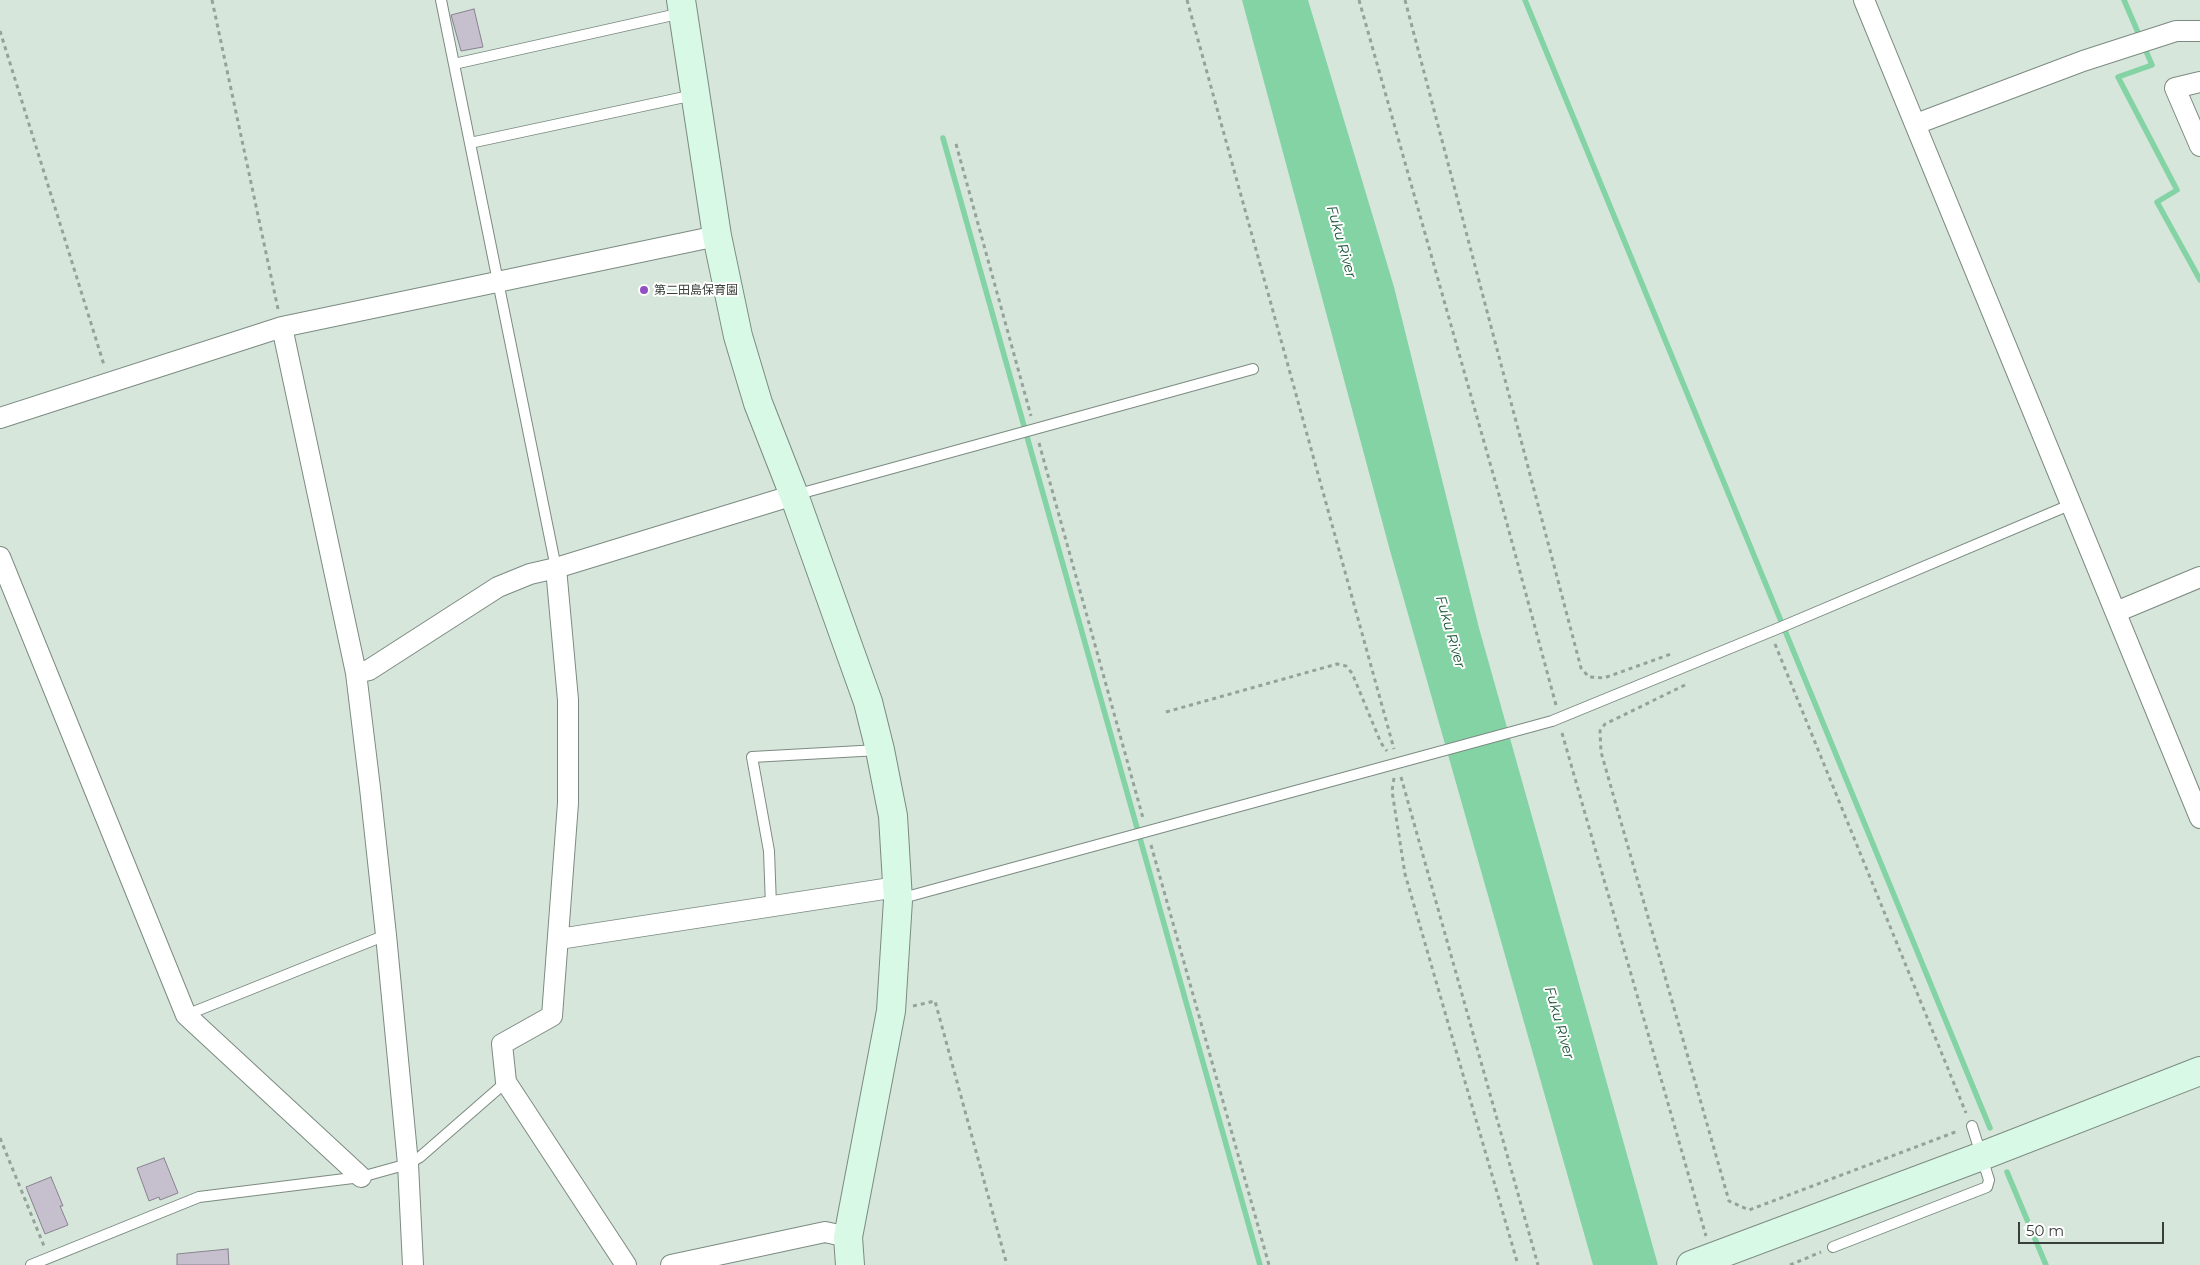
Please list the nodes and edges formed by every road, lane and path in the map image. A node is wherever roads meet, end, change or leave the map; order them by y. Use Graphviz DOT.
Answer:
graph roads {
  1 [pos="212,0"];
  2 [pos="441,0"];
  3 [pos="1186,0"];
  4 [pos="1359,0"];
  5 [pos="1864,0"];
  6 [pos="682,6"];
  7 [pos="0,31"];
  8 [pos="2200,31"];
  9 [pos="454,64"];
  10 [pos="2200,82"];
  11 [pos="695,95"];
  12 [pos="1916,124"];
  13 [pos="470,143"];
  14 [pos="956,144"];
  15 [pos="2200,146"];
  16 [pos="717,236"];
  17 [pos="499,282"];
  18 [pos="282,327"];
  19 [pos="1253,369"];
  20 [pos="110,382"];
  21 [pos="0,418"];
  22 [pos="1035,428"];
  23 [pos="794,495"];
  24 [pos="2072,504"];
  25 [pos="0,557"];
  26 [pos="556,568"];
  27 [pos="2200,578"];
  28 [pos="2116,612"];
  29 [pos="1770,632"];
  30 [pos="356,673"];
  31 [pos="1166,712"];
  32 [pos="1555,720"];
  33 [pos="880,750"];
  34 [pos="1398,762"];
  35 [pos="2200,818"];
  36 [pos="1147,832"];
  37 [pos="897,893"];
  38 [pos="771,906"];
  39 [pos="386,935"];
  40 [pos="559,939"];
  41 [pos="891,1011"];
  42 [pos="186,1015"];
  43 [pos="2200,1071"];
  44 [pos="506,1082"];
  45 [pos="1972,1126"];
  46 [pos="0,1138"];
  47 [pos="1982,1156"];
  48 [pos="408,1164"];
  49 [pos="361,1177"];
  50 [pos="848,1237"];
  51 [pos="1833,1247"];
  52 [pos="49,1258"];
  53 [pos="1702,1260"];
  54 [pos="31,1265"];
  55 [pos="413,1265"];
  56 [pos="626,1265"];
  57 [pos="671,1265"];
  58 [pos="850,1265"];
  59 [pos="1007,1265"];
  60 [pos="1269,1265"];
  61 [pos="1518,1265"];
  62 [pos="1538,1265"];
  63 [pos="1790,1265"];
  1 -- 18 [label="path"];
  2 -- 9 [label="lane"];
  3 -- 34 [label="path"];
  4 -- 32 [label="path"];
  5 -- 12 [label="street"];
  6 -- 9 [label="lane"];
  6 -- 11 [label="street"];
  7 -- 20 [label="path"];
  8 -- 12 [label="street"];
  9 -- 13 [label="lane"];
  10 -- 15 [label="street"];
  11 -- 13 [label="lane"];
  11 -- 16 [label="street"];
  12 -- 24 [label="street"];
  13 -- 17 [label="lane"];
  14 -- 22 [label="path"];
  16 -- 17 [label="street"];
  16 -- 23 [label="street"];
  17 -- 18 [label="street"];
  17 -- 26 [label="lane"];
  18 -- 20 [label="street"];
  18 -- 30 [label="street"];
  19 -- 22 [label="lane"];
  20 -- 21 [label="street"];
  22 -- 23 [label="lane"];
  22 -- 36 [label="path"];
  23 -- 26 [label="street"];
  23 -- 33 [label="street"];
  24 -- 28 [label="street"];
  24 -- 29 [label="lane"];
  25 -- 42 [label="street"];
  26 -- 30 [label="street"];
  26 -- 40 [label="street"];
  27 -- 28 [label="street"];
  28 -- 35 [label="street"];
  29 -- 32 [label="lane"];
  29 -- 45 [label="path"];
  30 -- 39 [label="street"];
  31 -- 34 [label="path"];
  32 -- 34 [label="lane"];
  32 -- 53 [label="path"];
  33 -- 37 [label="street"];
  33 -- 38 [label="lane"];
  34 -- 36 [label="lane"];
  34 -- 61 [label="path"];
  34 -- 62 [label="path"];
  36 -- 37 [label="lane"];
  36 -- 60 [label="path"];
  37 -- 38 [label="street"];
  37 -- 41 [label="street"];
  38 -- 40 [label="street"];
  39 -- 42 [label="lane"];
  39 -- 48 [label="street"];
  40 -- 44 [label="street"];
  41 -- 50 [label="street"];
  41 -- 59 [label="path"];
  42 -- 49 [label="street"];
  43 -- 47 [label="street"];
  44 -- 48 [label="lane"];
  44 -- 56 [label="street"];
  45 -- 47 [label="lane"];
  46 -- 52 [label="path"];
  47 -- 51 [label="lane"];
  47 -- 53 [label="street"];
  48 -- 49 [label="lane"];
  48 -- 55 [label="street"];
  49 -- 52 [label="lane"];
  50 -- 57 [label="street"];
  50 -- 58 [label="street"];
  51 -- 63 [label="path"];
  52 -- 54 [label="lane"];
}
